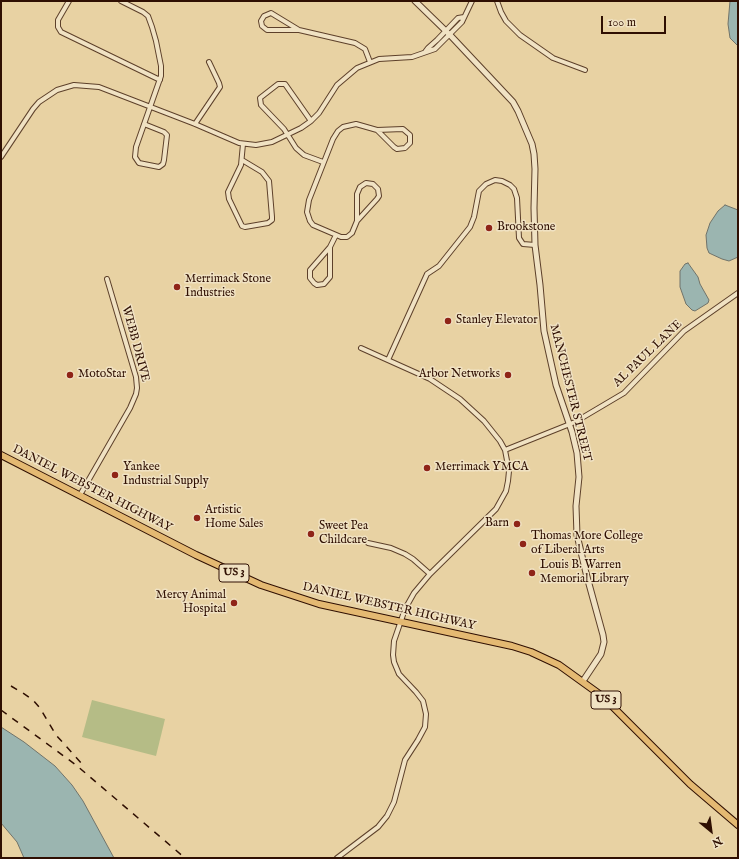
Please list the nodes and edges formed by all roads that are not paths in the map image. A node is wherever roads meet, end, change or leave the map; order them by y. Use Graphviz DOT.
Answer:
graph roads {
  1 [pos="69,1"];
  2 [pos="121,1"];
  3 [pos="415,1"];
  4 [pos="472,1"];
  5 [pos="497,1"];
  6 [pos="464,17"];
  7 [pos="299,30"];
  8 [pos="446,30"];
  9 [pos="450,35"];
  10 [pos="425,52"];
  11 [pos="209,62"];
  12 [pos="370,62"];
  13 [pos="585,70"];
  14 [pos="160,80"];
  15 [pos="150,107"];
  16 [pos="311,121"];
  17 [pos="144,124"];
  18 [pos="195,124"];
  19 [pos="377,130"];
  20 [pos="288,135"];
  21 [pos="243,144"];
  22 [pos="1,157"];
  23 [pos="242,160"];
  24 [pos="323,162"];
  25 [pos="357,221"];
  26 [pos="336,235"];
  27 [pos="535,245"];
  28 [pos="330,247"];
  29 [pos="107,280"];
  30 [pos="738,293"];
  31 [pos="361,348"];
  32 [pos="388,360"];
  33 [pos="569,425"];
  34 [pos="505,450"];
  35 [pos="1,455"];
  36 [pos="80,495"];
  37 [pos="368,543"];
  38 [pos="430,574"];
  39 [pos="400,622"];
  40 [pos="583,681"];
  41 [pos="738,825"];
  42 [pos="337,858"];
  1 -- 14 [label="street"];
  2 -- 14 [label="street"];
  3 -- 8 [label="street, MANCHESTER STREET"];
  4 -- 6 [label="street"];
  5 -- 13 [label="street"];
  6 -- 8 [label="street"];
  6 -- 9 [label="street"];
  7 -- 7 [label="street"];
  7 -- 12 [label="street"];
  8 -- 9 [label="street, MANCHESTER STREET"];
  8 -- 10 [label="street"];
  9 -- 10 [label="street"];
  9 -- 27 [label="street, MANCHESTER STREET"];
  10 -- 12 [label="street"];
  11 -- 18 [label="street"];
  12 -- 16 [label="street"];
  14 -- 15 [label="street"];
  15 -- 17 [label="street"];
  15 -- 18 [label="street"];
  15 -- 22 [label="street"];
  16 -- 20 [label="street"];
  16 -- 20 [label="street"];
  17 -- 17 [label="street"];
  18 -- 21 [label="street"];
  19 -- 19 [label="street"];
  19 -- 24 [label="street"];
  20 -- 21 [label="street"];
  20 -- 24 [label="street"];
  21 -- 23 [label="street"];
  23 -- 23 [label="street"];
  24 -- 26 [label="street"];
  25 -- 25 [label="street"];
  25 -- 26 [label="street"];
  26 -- 28 [label="street"];
  27 -- 32 [label="street"];
  27 -- 33 [label="street, MANCHESTER STREET"];
  28 -- 28 [label="street"];
  29 -- 36 [label="street, WEBB DRIVE"];
  30 -- 33 [label="street, AL PAUL LANE"];
  31 -- 32 [label="street"];
  32 -- 34 [label="street"];
  33 -- 34 [label="street, AL PAUL LANE"];
  33 -- 40 [label="street, MANCHESTER STREET"];
  34 -- 38 [label="street"];
  35 -- 36 [label="main road, DANIEL WEBSTER HIGHWAY / US 3"];
  36 -- 39 [label="main road, DANIEL WEBSTER HIGHWAY / US 3"];
  37 -- 38 [label="street"];
  38 -- 39 [label="street"];
  39 -- 40 [label="main road, DANIEL WEBSTER HIGHWAY / US 3"];
  39 -- 42 [label="street"];
  40 -- 41 [label="main road, DANIEL WEBSTER HIGHWAY / US 3"];
}
